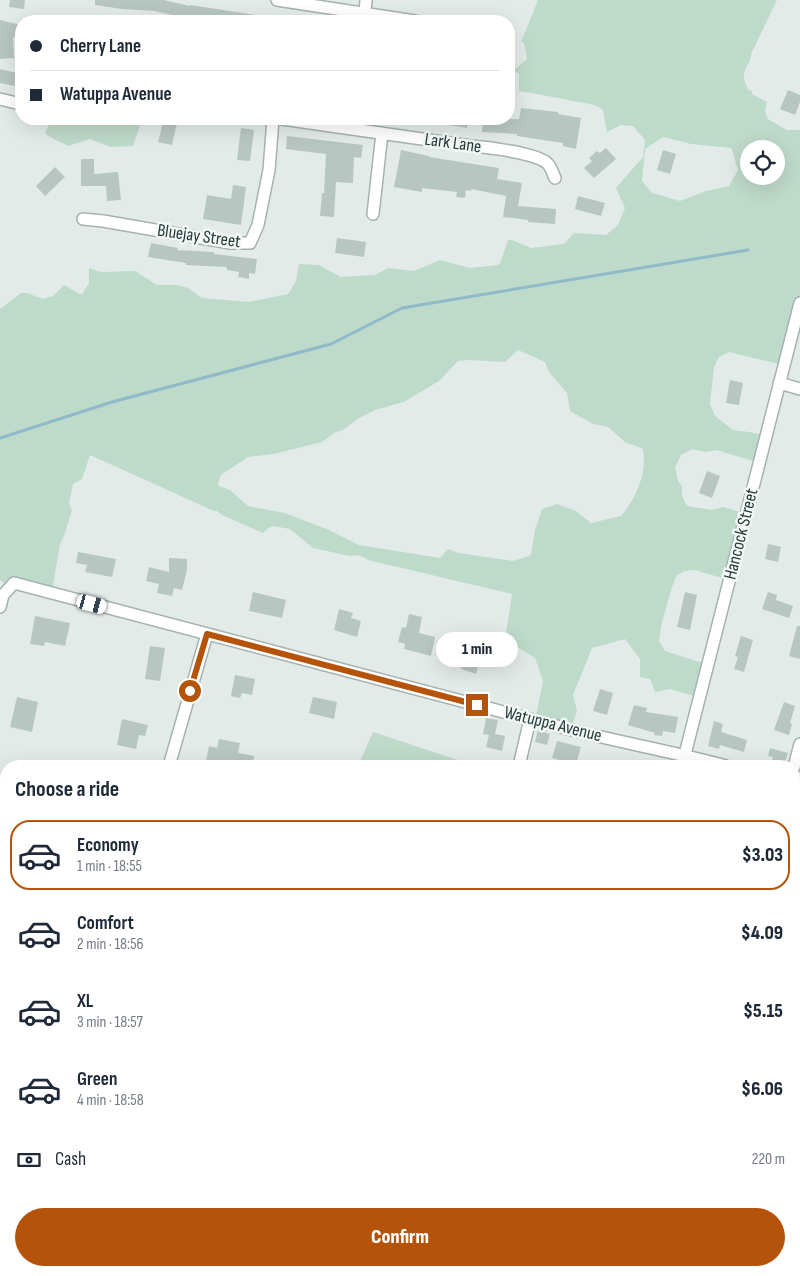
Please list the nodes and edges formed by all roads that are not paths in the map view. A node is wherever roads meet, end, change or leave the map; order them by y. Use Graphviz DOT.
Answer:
graph roads {
  1 [pos="276,0"];
  2 [pos="366,0"];
  3 [pos="363,15"];
  4 [pos="369,15"];
  5 [pos="0,98"];
  6 [pos="15,102"];
  7 [pos="273,125"];
  8 [pos="351,125"];
  9 [pos="382,133"];
  10 [pos="555,178"];
  11 [pos="373,214"];
  12 [pos="83,219"];
  13 [pos="800,303"];
  14 [pos="779,384"];
  15 [pos="800,389"];
  16 [pos="0,607"];
  17 [pos="207,634"];
  18 [pos="530,719"];
  19 [pos="800,744"];
  20 [pos="171,760"];
  21 [pos="520,760"];
  22 [pos="680,760"];
  23 [pos="684,760"];
  24 [pos="796,760"];
  1 -- 3 [label="street"];
  2 -- 4 [label="street"];
  5 -- 6 [label="street"];
  7 -- 12 [label="street, Bluejay Street"];
  8 -- 9 [label="street, Lark Lane"];
  9 -- 10 [label="street, Lark Lane"];
  9 -- 11 [label="street"];
  13 -- 14 [label="street, Hancock Street"];
  14 -- 15 [label="street"];
  14 -- 23 [label="street, Hancock Street"];
  16 -- 17 [label="street, Watuppa Avenue"];
  17 -- 18 [label="street, Watuppa Avenue"];
  17 -- 20 [label="street"];
  18 -- 21 [label="street"];
  18 -- 22 [label="street, Watuppa Avenue"];
  19 -- 24 [label="street"];
}
